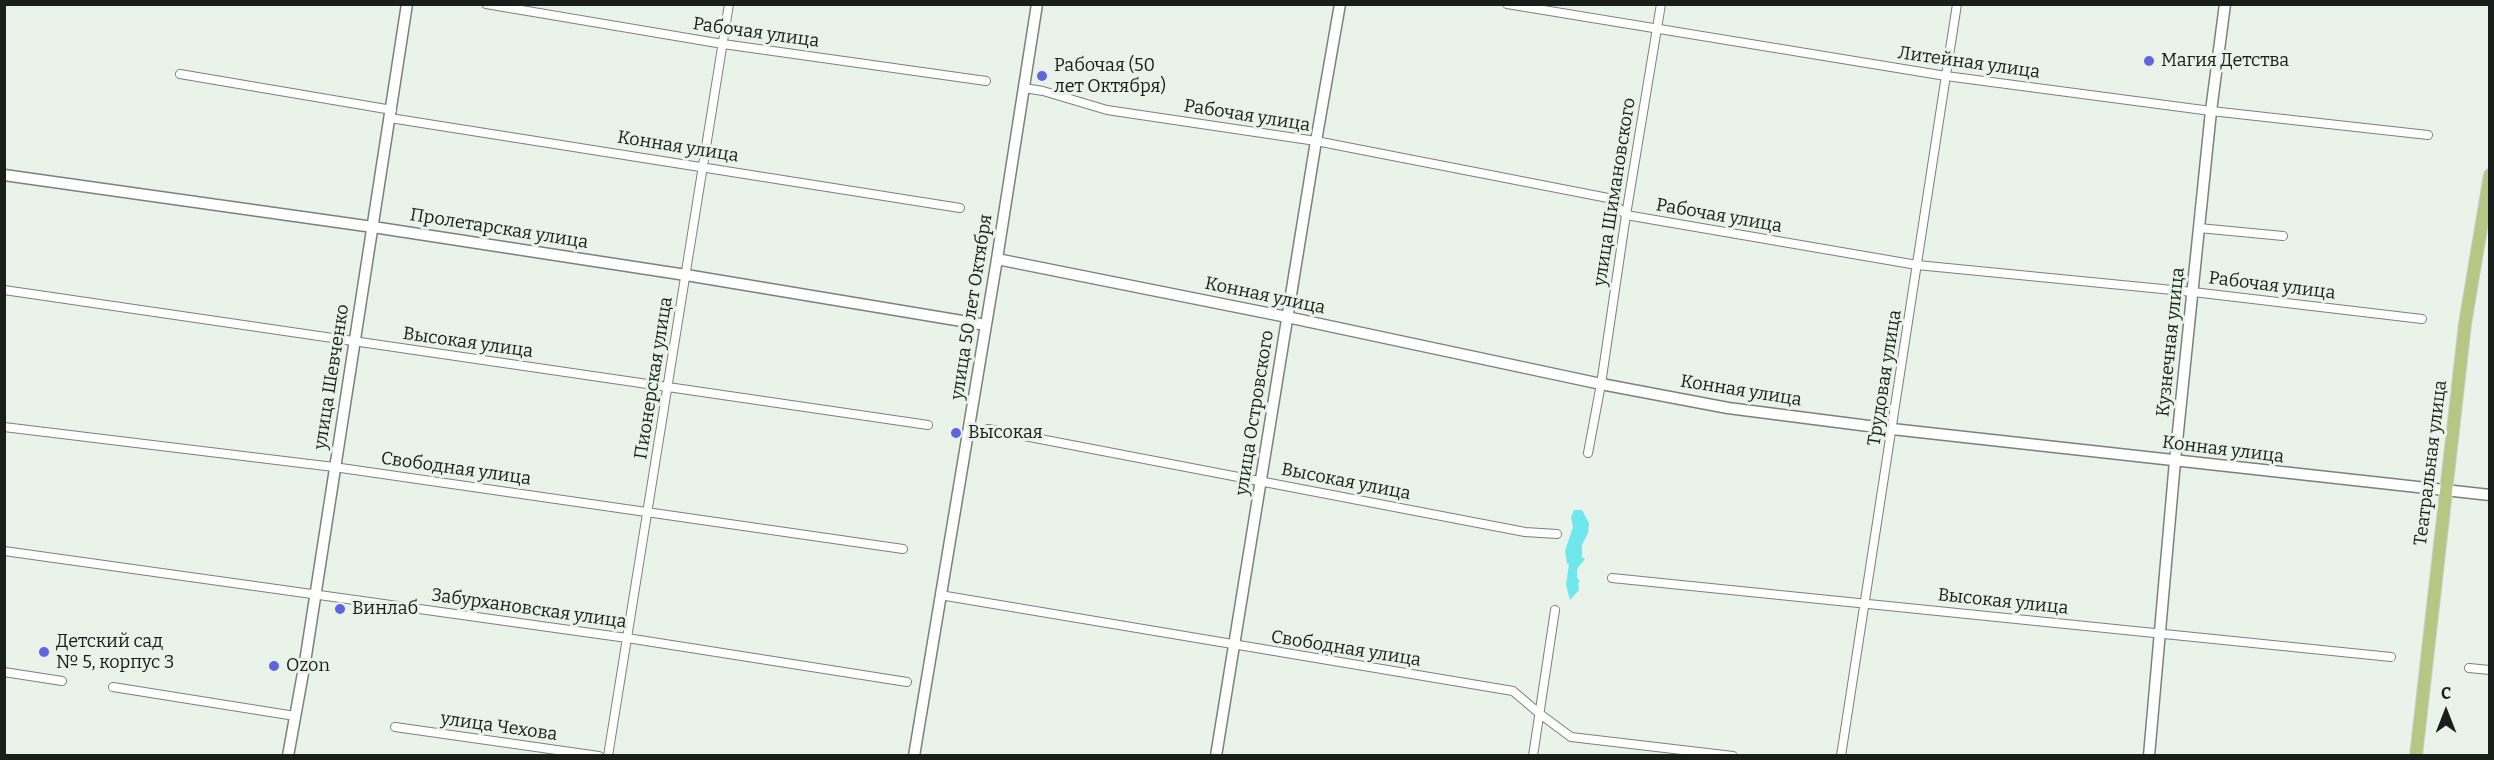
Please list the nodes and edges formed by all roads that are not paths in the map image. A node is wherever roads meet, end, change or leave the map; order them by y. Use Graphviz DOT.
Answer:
graph roads {
  1 [pos="407,4"];
  2 [pos="486,4"];
  3 [pos="729,4"];
  4 [pos="1037,4"];
  5 [pos="1340,4"];
  6 [pos="1507,4"];
  7 [pos="1661,4"];
  8 [pos="1957,4"];
  9 [pos="2224,4"];
  10 [pos="1657,29"];
  11 [pos="723,45"];
  12 [pos="180,74"];
  13 [pos="1946,76"];
  14 [pos="986,81"];
  15 [pos="1024,88"];
  16 [pos="2211,111"];
  17 [pos="391,114"];
  18 [pos="2428,135"];
  19 [pos="1316,141"];
  20 [pos="703,168"];
  21 [pos="4,175"];
  22 [pos="2490,175"];
  23 [pos="960,208"];
  24 [pos="1626,215"];
  25 [pos="373,227"];
  26 [pos="2199,228"];
  27 [pos="2283,236"];
  28 [pos="997,259"];
  29 [pos="1917,264"];
  30 [pos="686,275"];
  31 [pos="4,290"];
  32 [pos="2193,292"];
  33 [pos="1287,317"];
  34 [pos="2422,319"];
  35 [pos="986,325"];
  36 [pos="356,342"];
  37 [pos="1601,384"];
  38 [pos="667,388"];
  39 [pos="928,425"];
  40 [pos="4,427"];
  41 [pos="988,429"];
  42 [pos="1892,429"];
  43 [pos="1588,453"];
  44 [pos="2175,460"];
  45 [pos="334,467"];
  46 [pos="1262,481"];
  47 [pos="2446,490"];
  48 [pos="2490,495"];
  49 [pos="647,512"];
  50 [pos="1557,534"];
  51 [pos="903,549"];
  52 [pos="4,551"];
  53 [pos="1612,578"];
  54 [pos="316,594"];
  55 [pos="940,595"];
  56 [pos="1865,603"];
  57 [pos="1555,610"];
  58 [pos="2162,634"];
  59 [pos="627,638"];
  60 [pos="1233,645"];
  61 [pos="2391,657"];
  62 [pos="2469,668"];
  63 [pos="2490,670"];
  64 [pos="4,672"];
  65 [pos="62,681"];
  66 [pos="907,682"];
  67 [pos="113,687"];
  68 [pos="1540,714"];
  69 [pos="295,716"];
  70 [pos="395,728"];
  71 [pos="288,756"];
  72 [pos="599,756"];
  73 [pos="608,756"];
  74 [pos="914,756"];
  75 [pos="1216,756"];
  76 [pos="1533,756"];
  77 [pos="1734,756"];
  78 [pos="1841,756"];
  79 [pos="2149,756"];
  80 [pos="2416,756"];
  1 -- 17 [label="street, улица Шевченко"];
  2 -- 11 [label="street, Рабочая улица"];
  3 -- 11 [label="street, Пионерская улица"];
  4 -- 15 [label="street, улица 50 лет Октября"];
  5 -- 19 [label="street, улица Островского"];
  6 -- 10 [label="street, Литейная улица"];
  7 -- 10 [label="street, улица Шимановского"];
  8 -- 13 [label="street, Трудовая улица"];
  9 -- 16 [label="street, Кузнечная улица"];
  10 -- 13 [label="street, Литейная улица"];
  10 -- 24 [label="street, улица Шимановского"];
  11 -- 14 [label="street, Рабочая улица"];
  11 -- 20 [label="street, Пионерская улица"];
  12 -- 17 [label="street, Конная улица"];
  13 -- 16 [label="street, Литейная улица"];
  13 -- 29 [label="street, Трудовая улица"];
  15 -- 19 [label="street, Рабочая улица"];
  15 -- 28 [label="street, улица 50 лет Октября"];
  16 -- 18 [label="street, Литейная улица"];
  16 -- 26 [label="street, Кузнечная улица"];
  17 -- 20 [label="street, Конная улица"];
  17 -- 25 [label="street, улица Шевченко"];
  19 -- 24 [label="street, Рабочая улица"];
  19 -- 33 [label="street, улица Островского"];
  20 -- 23 [label="street, Конная улица"];
  20 -- 30 [label="street, Пионерская улица"];
  21 -- 25 [label="street, Пролетарская улица"];
  22 -- 47 [label="main road, Театральная улица"];
  24 -- 29 [label="street, Рабочая улица"];
  24 -- 37 [label="street, улица Шимановского"];
  25 -- 30 [label="street, Пролетарская улица"];
  25 -- 36 [label="street, улица Шевченко"];
  26 -- 27 [label="street"];
  26 -- 32 [label="street, Кузнечная улица"];
  28 -- 33 [label="street, Конная улица"];
  28 -- 35 [label="street, улица 50 лет Октября"];
  29 -- 32 [label="street, Рабочая улица"];
  29 -- 42 [label="street, Трудовая улица"];
  30 -- 35 [label="street, Пролетарская улица"];
  30 -- 38 [label="street, Пионерская улица"];
  31 -- 36 [label="street, Высокая улица"];
  32 -- 34 [label="street, Рабочая улица"];
  32 -- 44 [label="street, Кузнечная улица"];
  33 -- 37 [label="street, Конная улица"];
  33 -- 46 [label="street, улица Островского"];
  35 -- 55 [label="street, улица 50 лет Октября"];
  36 -- 38 [label="street, Высокая улица"];
  36 -- 45 [label="street, улица Шевченко"];
  37 -- 42 [label="street, Конная улица"];
  37 -- 43 [label="street, улица Шимановского"];
  38 -- 39 [label="street, Высокая улица"];
  38 -- 49 [label="street, Пионерская улица"];
  40 -- 45 [label="street, Свободная улица"];
  41 -- 46 [label="street, Высокая улица"];
  42 -- 44 [label="street, Конная улица"];
  42 -- 56 [label="street, Трудовая улица"];
  44 -- 47 [label="street, Конная улица"];
  44 -- 58 [label="street, Кузнечная улица"];
  45 -- 49 [label="street, Свободная улица"];
  45 -- 54 [label="street, улица Шевченко"];
  46 -- 50 [label="street, Высокая улица"];
  46 -- 60 [label="street, улица Островского"];
  47 -- 48 [label="street, Конная улица"];
  47 -- 80 [label="main road, Театральная улица"];
  49 -- 51 [label="street, Свободная улица"];
  49 -- 59 [label="street, Пионерская улица"];
  52 -- 54 [label="street, Забурхановская улица"];
  53 -- 56 [label="street, Высокая улица"];
  54 -- 59 [label="street, Забурхановская улица"];
  54 -- 69 [label="street, улица Шевченко"];
  55 -- 60 [label="street, Свободная улица"];
  55 -- 74 [label="street, улица 50 лет Октября"];
  56 -- 58 [label="street, Высокая улица"];
  56 -- 78 [label="street, Трудовая улица"];
  57 -- 68 [label="street"];
  58 -- 61 [label="street, Высокая улица"];
  58 -- 79 [label="street, Кузнечная улица"];
  59 -- 66 [label="street, Забурхановская улица"];
  59 -- 73 [label="street, Пионерская улица"];
  60 -- 68 [label="street, Свободная улица"];
  60 -- 75 [label="street, улица Островского"];
  62 -- 63 [label="street"];
  64 -- 65 [label="street"];
  67 -- 69 [label="street"];
  68 -- 76 [label="street"];
  68 -- 77 [label="street, Свободная улица"];
  69 -- 71 [label="street, улица Шевченко"];
  70 -- 72 [label="street, улица Чехова"];
}
